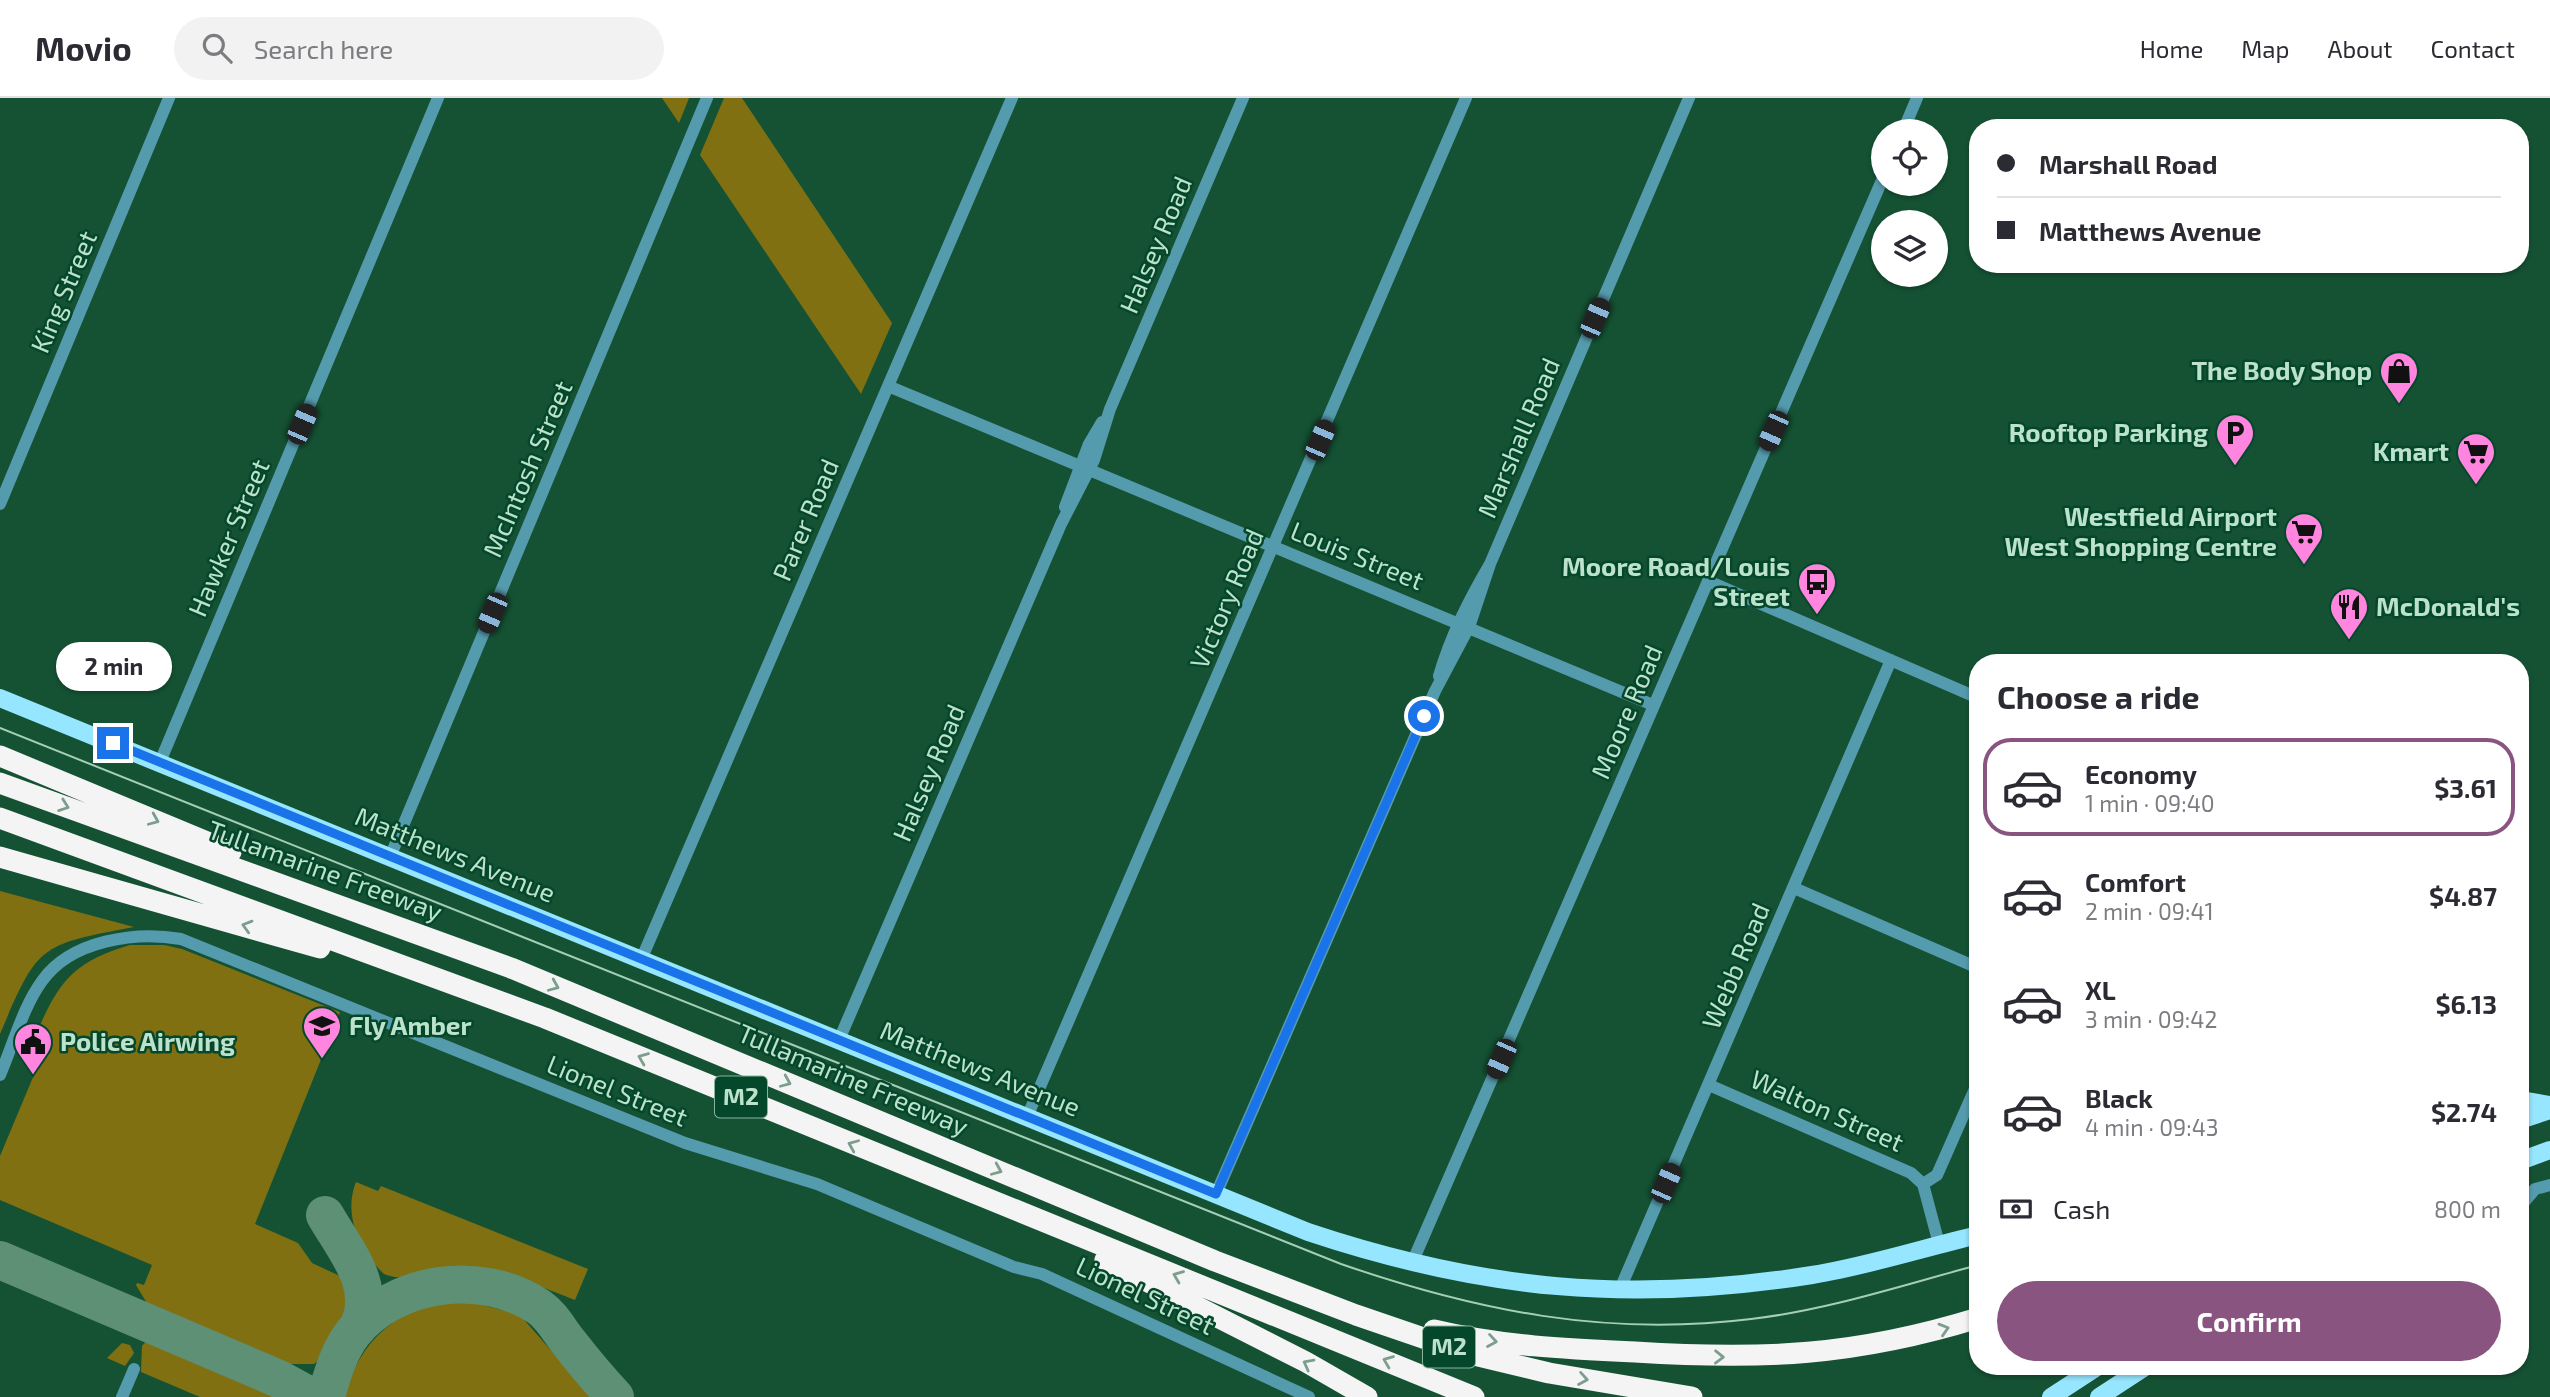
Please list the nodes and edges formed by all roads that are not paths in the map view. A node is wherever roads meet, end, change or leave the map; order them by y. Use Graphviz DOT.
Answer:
graph roads {
  1 [pos="169,98"];
  2 [pos="438,98"];
  3 [pos="707,98"];
  4 [pos="1012,98"];
  5 [pos="1243,98"];
  6 [pos="1466,98"];
  7 [pos="1689,98"];
  8 [pos="1917,98"];
  9 [pos="1908,119"];
  10 [pos="1875,196"];
  11 [pos="888,386"];
  12 [pos="1085,468"];
  13 [pos="0,504"];
  14 [pos="1274,547"];
  15 [pos="1708,581"];
  16 [pos="1464,625"];
  17 [pos="1891,660"];
  18 [pos="1969,694"];
  19 [pos="0,698"];
  20 [pos="1653,705"];
  21 [pos="0,756"];
  22 [pos="160,762"];
  23 [pos="0,783"];
  24 [pos="0,818"];
  25 [pos="0,857"];
  26 [pos="390,857"];
  27 [pos="1794,888"];
  28 [pos="641,960"];
  29 [pos="1969,964"];
  30 [pos="511,968"];
  31 [pos="500,1001"];
  32 [pos="839,1040"];
  33 [pos="0,1075"];
  34 [pos="1709,1085"];
  35 [pos="1969,1102"];
  36 [pos="2529,1102"];
  37 [pos="2550,1107"];
  38 [pos="2529,1116"];
  39 [pos="1027,1117"];
  40 [pos="2550,1150"];
  41 [pos="2529,1158"];
  42 [pos="894,1162"];
  43 [pos="1923,1184"];
  44 [pos="2550,1185"];
  45 [pos="1216,1194"];
  46 [pos="2529,1196"];
  47 [pos="1969,1237"];
  48 [pos="1939,1244"];
  49 [pos="1215,1261"];
  50 [pos="1412,1263"];
  51 [pos="1620,1289"];
  52 [pos="1969,1321"];
  53 [pos="134,1369"];
  54 [pos="2084,1375"];
  55 [pos="2133,1375"];
  56 [pos="122,1397"];
  57 [pos="1309,1397"];
  58 [pos="1367,1397"];
  59 [pos="1474,1397"];
  60 [pos="1692,1397"];
  61 [pos="2051,1397"];
  62 [pos="2099,1397"];
  1 -- 13 [label="street, King Street"];
  2 -- 22 [label="street, Hawker Street"];
  3 -- 26 [label="street, McIntosh Street"];
  4 -- 11 [label="street, Parer Road"];
  5 -- 12 [label="street, Halsey Road"];
  6 -- 14 [label="street, Victory Road"];
  7 -- 16 [label="street, Marshall Road"];
  8 -- 9 [label="street"];
  10 -- 15 [label="street, Moore Road"];
  11 -- 12 [label="street, Louis Street"];
  11 -- 28 [label="street, Parer Road"];
  12 -- 14 [label="street, Louis Street"];
  12 -- 32 [label="street, Halsey Road"];
  14 -- 16 [label="street, Louis Street"];
  14 -- 39 [label="street, Victory Road"];
  15 -- 17 [label="street"];
  15 -- 20 [label="street, Moore Road"];
  16 -- 20 [label="street, Louis Street"];
  16 -- 45 [label="street, Marshall Road"];
  17 -- 18 [label="street"];
  17 -- 27 [label="street, Webb Road"];
  19 -- 22 [label="main road, Matthews Avenue"];
  20 -- 50 [label="street, Moore Road"];
  21 -- 30 [label="highway, one-way"];
  22 -- 26 [label="main road, Matthews Avenue"];
  23 -- 30 [label="highway, Tullamarine Freeway / M2, one-way"];
  24 -- 31 [label="highway, M2"];
  31 -- 25 [label="highway, one-way"];
  26 -- 28 [label="main road, Matthews Avenue"];
  27 -- 29 [label="street"];
  27 -- 34 [label="street, Webb Road"];
  28 -- 32 [label="main road, Matthews Avenue"];
  30 -- 49 [label="highway, Tullamarine Freeway / M2, one-way"];
  42 -- 31 [label="highway, M2, one-way"];
  32 -- 39 [label="main road, Matthews Avenue"];
  33 -- 57 [label="street, Lionel Street"];
  34 -- 43 [label="street, Walton Street"];
  34 -- 51 [label="street, Webb Road"];
  35 -- 43 [label="street"];
  36 -- 37 [label="main road"];
  37 -- 38 [label="main road"];
  39 -- 45 [label="main road, Matthews Avenue"];
  40 -- 41 [label="main road"];
  58 -- 42 [label="highway, one-way"];
  59 -- 42 [label="highway, M2, one-way"];
  43 -- 48 [label="street"];
  44 -- 46 [label="street"];
  45 -- 50 [label="main road, Matthews Avenue"];
  47 -- 48 [label="main road, Matthews Avenue"];
  48 -- 51 [label="main road, Matthews Avenue"];
  49 -- 52 [label="highway, one-way"];
  49 -- 60 [label="highway, Tullamarine Freeway / M2, one-way"];
  50 -- 51 [label="main road, Matthews Avenue"];
  53 -- 56 [label="street"];
  54 -- 61 [label="main road"];
  55 -- 62 [label="main road"];
}
